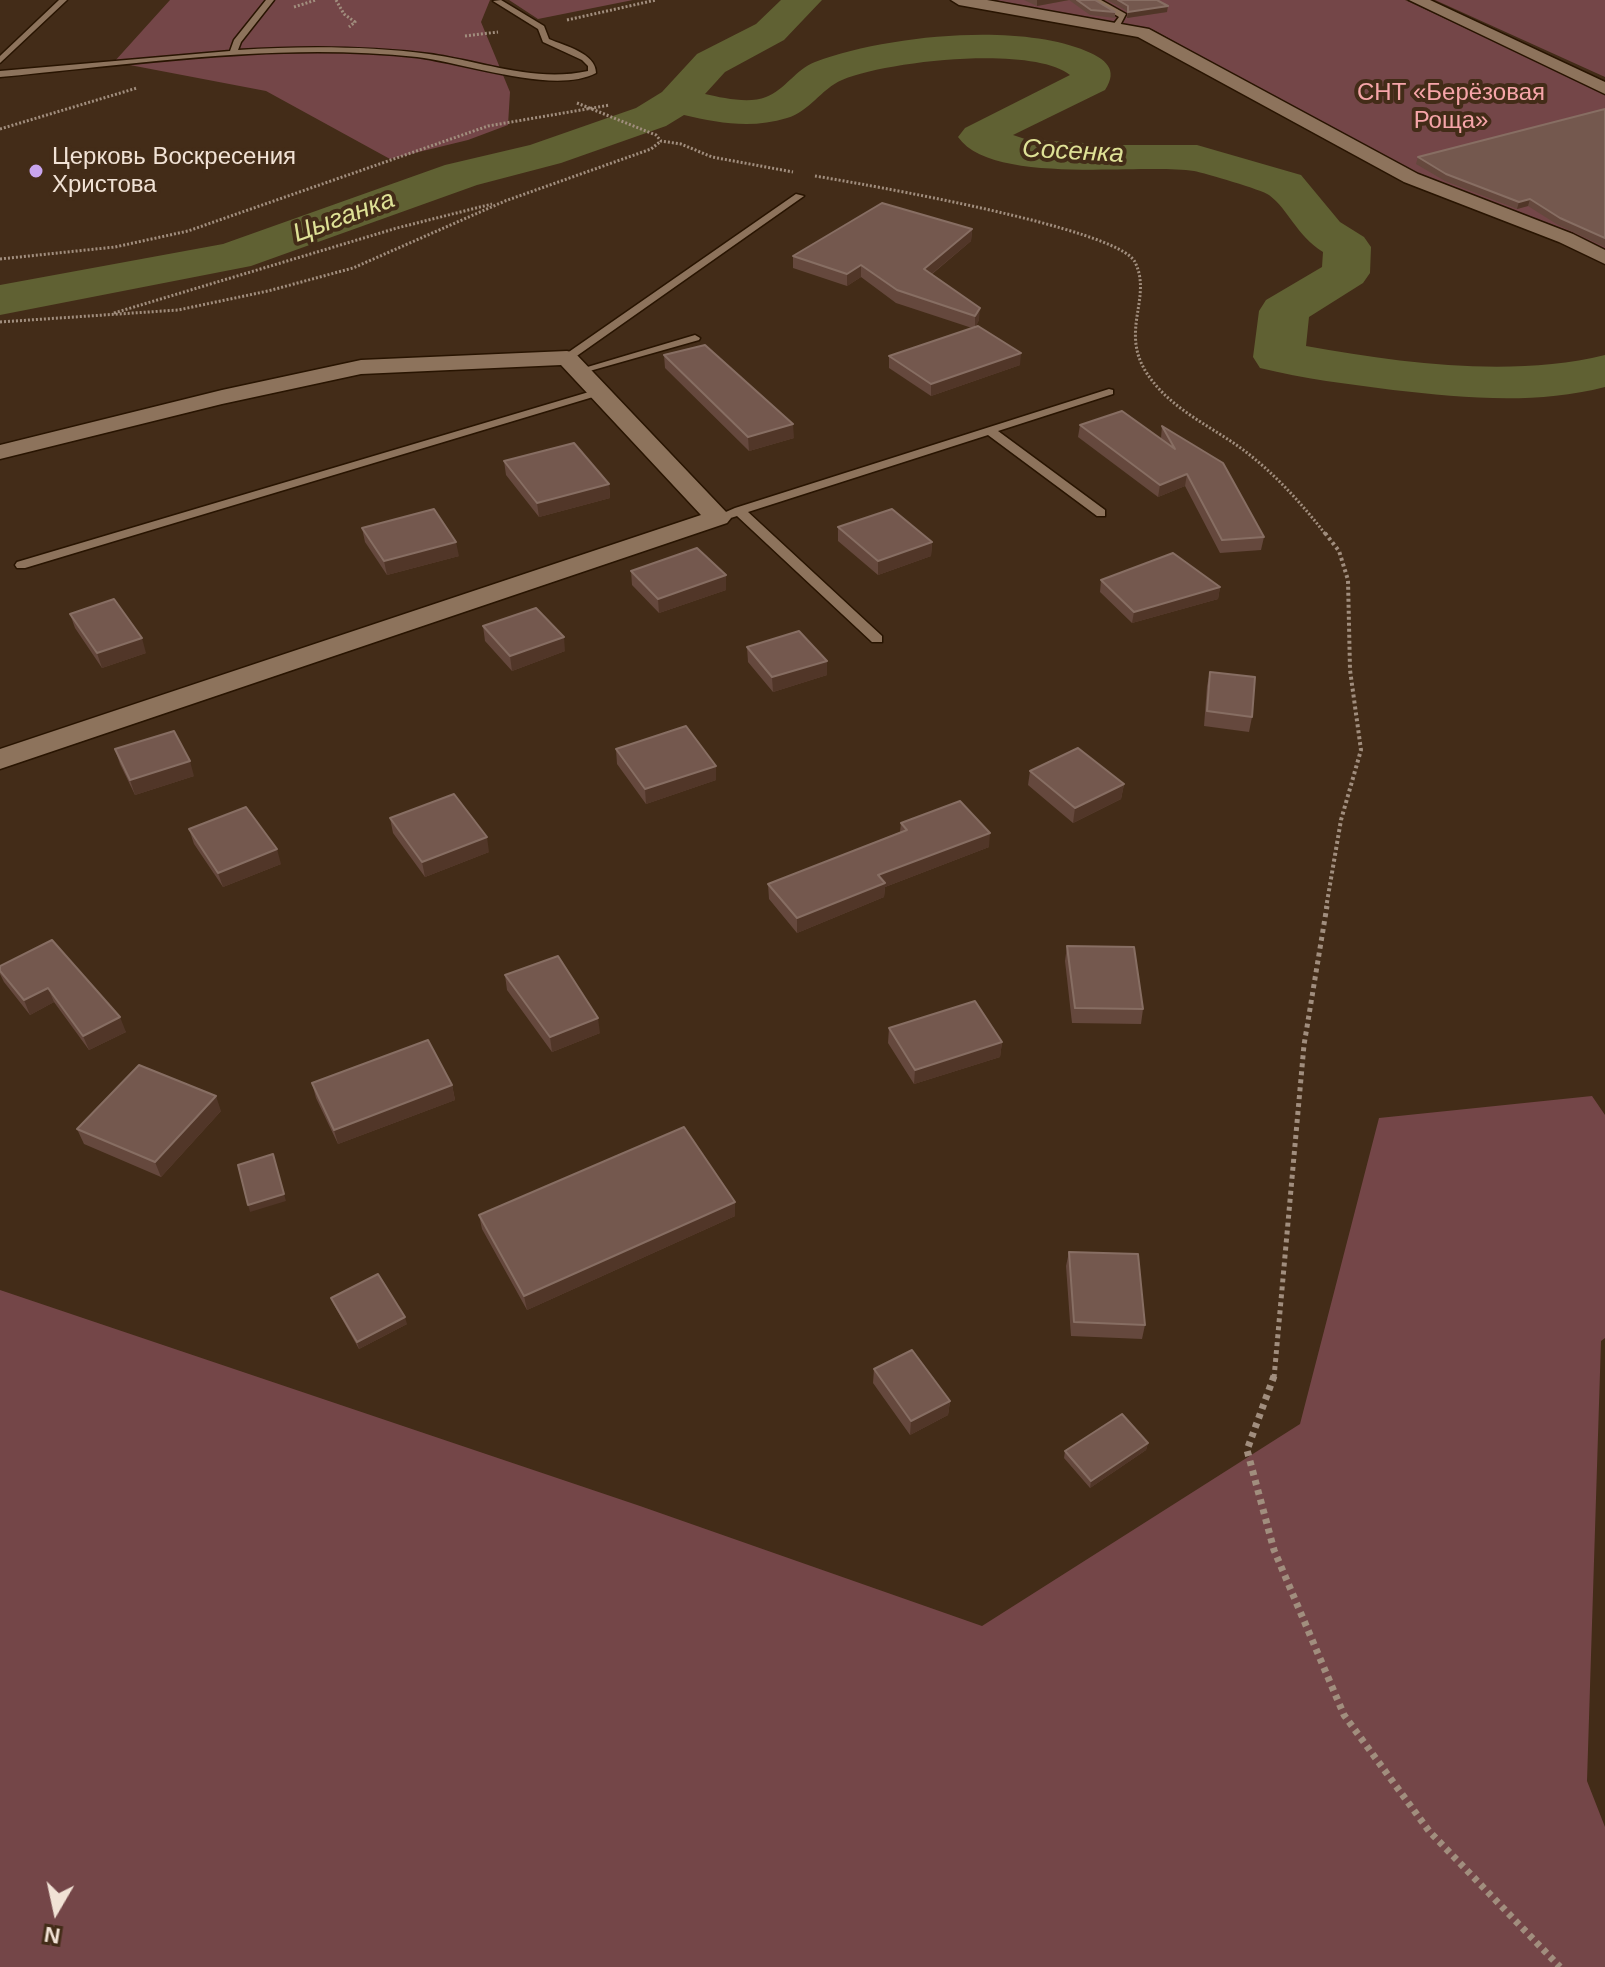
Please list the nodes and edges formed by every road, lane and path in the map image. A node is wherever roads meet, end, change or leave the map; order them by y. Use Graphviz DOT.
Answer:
graph roads {
  1 [pos="63,0"];
  2 [pos="270,0"];
  3 [pos="959,0"];
  4 [pos="1095,0"];
  5 [pos="1417,0"];
  6 [pos="497,1"];
  7 [pos="1114,29"];
  8 [pos="232,55"];
  9 [pos="0,61"];
  10 [pos="0,74"];
  11 [pos="146,85"];
  12 [pos="1605,89"];
  13 [pos="610,105"];
  14 [pos="595,110"];
  15 [pos="0,129"];
  16 [pos="661,141"];
  17 [pos="799,196"];
  18 [pos="505,201"];
  19 [pos="1605,258"];
  20 [pos="0,259"];
  21 [pos="102,316"];
  22 [pos="0,322"];
  23 [pos="695,338"];
  24 [pos="573,364"];
  25 [pos="599,392"];
  26 [pos="1109,392"];
  27 [pos="990,431"];
  28 [pos="0,452"];
  29 [pos="1101,513"];
  30 [pos="728,515"];
  31 [pos="21,565"];
  32 [pos="877,639"];
  33 [pos="0,759"];
  34 [pos="1560,1967"];
  1 -- 9 [label="lane"];
  2 -- 8 [label="lane"];
  3 -- 7 [label="street"];
  4 -- 7 [label="lane"];
  5 -- 12 [label="street"];
  6 -- 8 [label="lane"];
  7 -- 19 [label="street"];
  8 -- 10 [label="lane"];
  11 -- 15 [label="path"];
  13 -- 14 [label="path"];
  14 -- 16 [label="path"];
  14 -- 20 [label="path"];
  16 -- 18 [label="path"];
  16 -- 34 [label="path"];
  17 -- 24 [label="lane"];
  18 -- 21 [label="path"];
  18 -- 21 [label="path"];
  21 -- 22 [label="path"];
  23 -- 24 [label="lane"];
  24 -- 25 [label="street"];
  24 -- 28 [label="street"];
  25 -- 30 [label="street"];
  25 -- 31 [label="lane"];
  26 -- 27 [label="lane"];
  27 -- 29 [label="lane"];
  27 -- 30 [label="lane"];
  30 -- 32 [label="lane"];
  30 -- 33 [label="street"];
}
